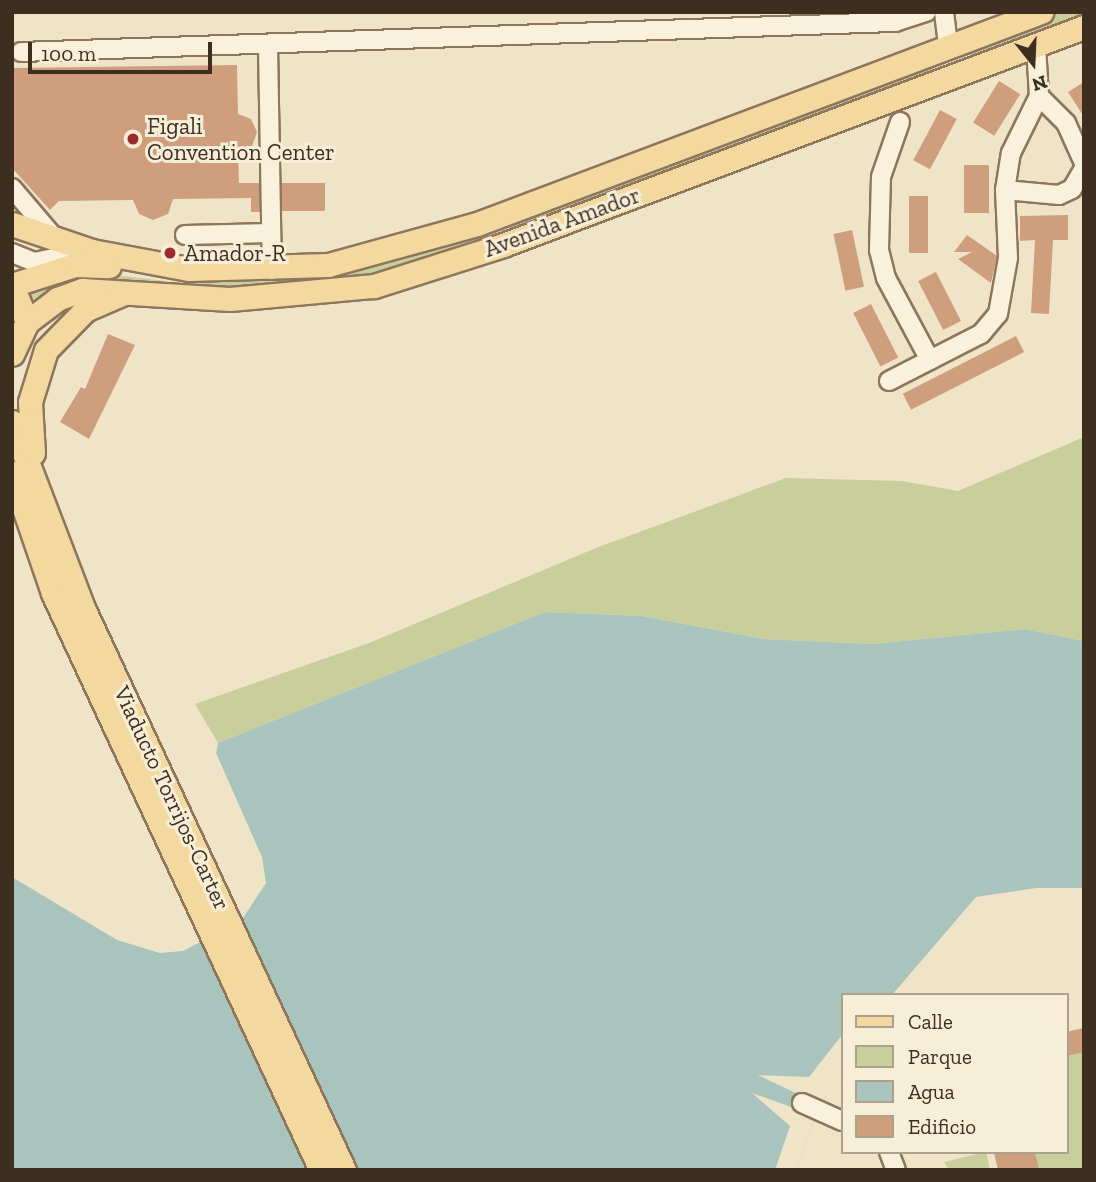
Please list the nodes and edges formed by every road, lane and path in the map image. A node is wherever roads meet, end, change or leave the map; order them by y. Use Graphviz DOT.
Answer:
graph roads {
  1 [pos="926,12"];
  2 [pos="944,12"];
  3 [pos="1041,12"];
  4 [pos="1084,27"];
  5 [pos="1037,45"];
  6 [pos="268,46"];
  7 [pos="948,46"];
  8 [pos="21,52"];
  9 [pos="957,75"];
  10 [pos="1039,96"];
  11 [pos="900,122"];
  12 [pos="1084,165"];
  13 [pos="12,188"];
  14 [pos="1005,190"];
  15 [pos="12,224"];
  16 [pos="477,224"];
  17 [pos="271,233"];
  18 [pos="185,235"];
  19 [pos="57,241"];
  20 [pos="503,245"];
  21 [pos="92,251"];
  22 [pos="12,253"];
  23 [pos="147,262"];
  24 [pos="272,270"];
  25 [pos="12,286"];
  26 [pos="136,290"];
  27 [pos="27,322"];
  28 [pos="12,354"];
  29 [pos="930,360"];
  30 [pos="889,381"];
  31 [pos="12,422"];
  32 [pos="12,473"];
  33 [pos="12,522"];
  34 [pos="52,527"];
  35 [pos="53,593"];
  36 [pos="126,721"];
  37 [pos="802,1104"];
  38 [pos="841,1121"];
  39 [pos="321,1170"];
  40 [pos="344,1170"];
  1 -- 6 [label="street"];
  2 -- 7 [label="street"];
  3 -- 7 [label="main road, Avenida Amador"];
  4 -- 5 [label="main road, Avenida Amador"];
  5 -- 9 [label="main road, Avenida Amador"];
  5 -- 10 [label="street"];
  6 -- 8 [label="street"];
  6 -- 17 [label="street"];
  7 -- 9 [label="main road"];
  7 -- 16 [label="main road, Avenida Amador"];
  9 -- 20 [label="main road, Avenida Amador"];
  10 -- 12 [label="street"];
  10 -- 14 [label="street"];
  11 -- 29 [label="street"];
  12 -- 14 [label="street"];
  13 -- 19 [label="street"];
  14 -- 29 [label="street"];
  15 -- 19 [label="main road, Avenida Amador"];
  16 -- 20 [label="main road"];
  16 -- 24 [label="main road, Avenida Amador"];
  17 -- 18 [label="street"];
  17 -- 24 [label="street"];
  19 -- 21 [label="main road, Avenida Amador"];
  20 -- 26 [label="main road, Avenida Amador"];
  21 -- 22 [label="street"];
  21 -- 23 [label="main road, Avenida Amador"];
  23 -- 24 [label="main road, Avenida Amador"];
  23 -- 25 [label="main road, Avenida Amador"];
  25 -- 27 [label="main road"];
  26 -- 27 [label="main road, Avenida Amador"];
  26 -- 34 [label="main road"];
  27 -- 28 [label="main road"];
  29 -- 30 [label="street"];
  31 -- 34 [label="main road, Viaducto Torrijos-Carter"];
  32 -- 35 [label="main road, Viaducto Torrijos-Carter"];
  33 -- 35 [label="main road"];
  34 -- 36 [label="main road, Viaducto Torrijos-Carter"];
  35 -- 36 [label="main road, Viaducto Torrijos-Carter"];
  36 -- 39 [label="main road, Viaducto Torrijos-Carter"];
  36 -- 40 [label="main road, Viaducto Torrijos-Carter"];
  37 -- 38 [label="street"];
}
